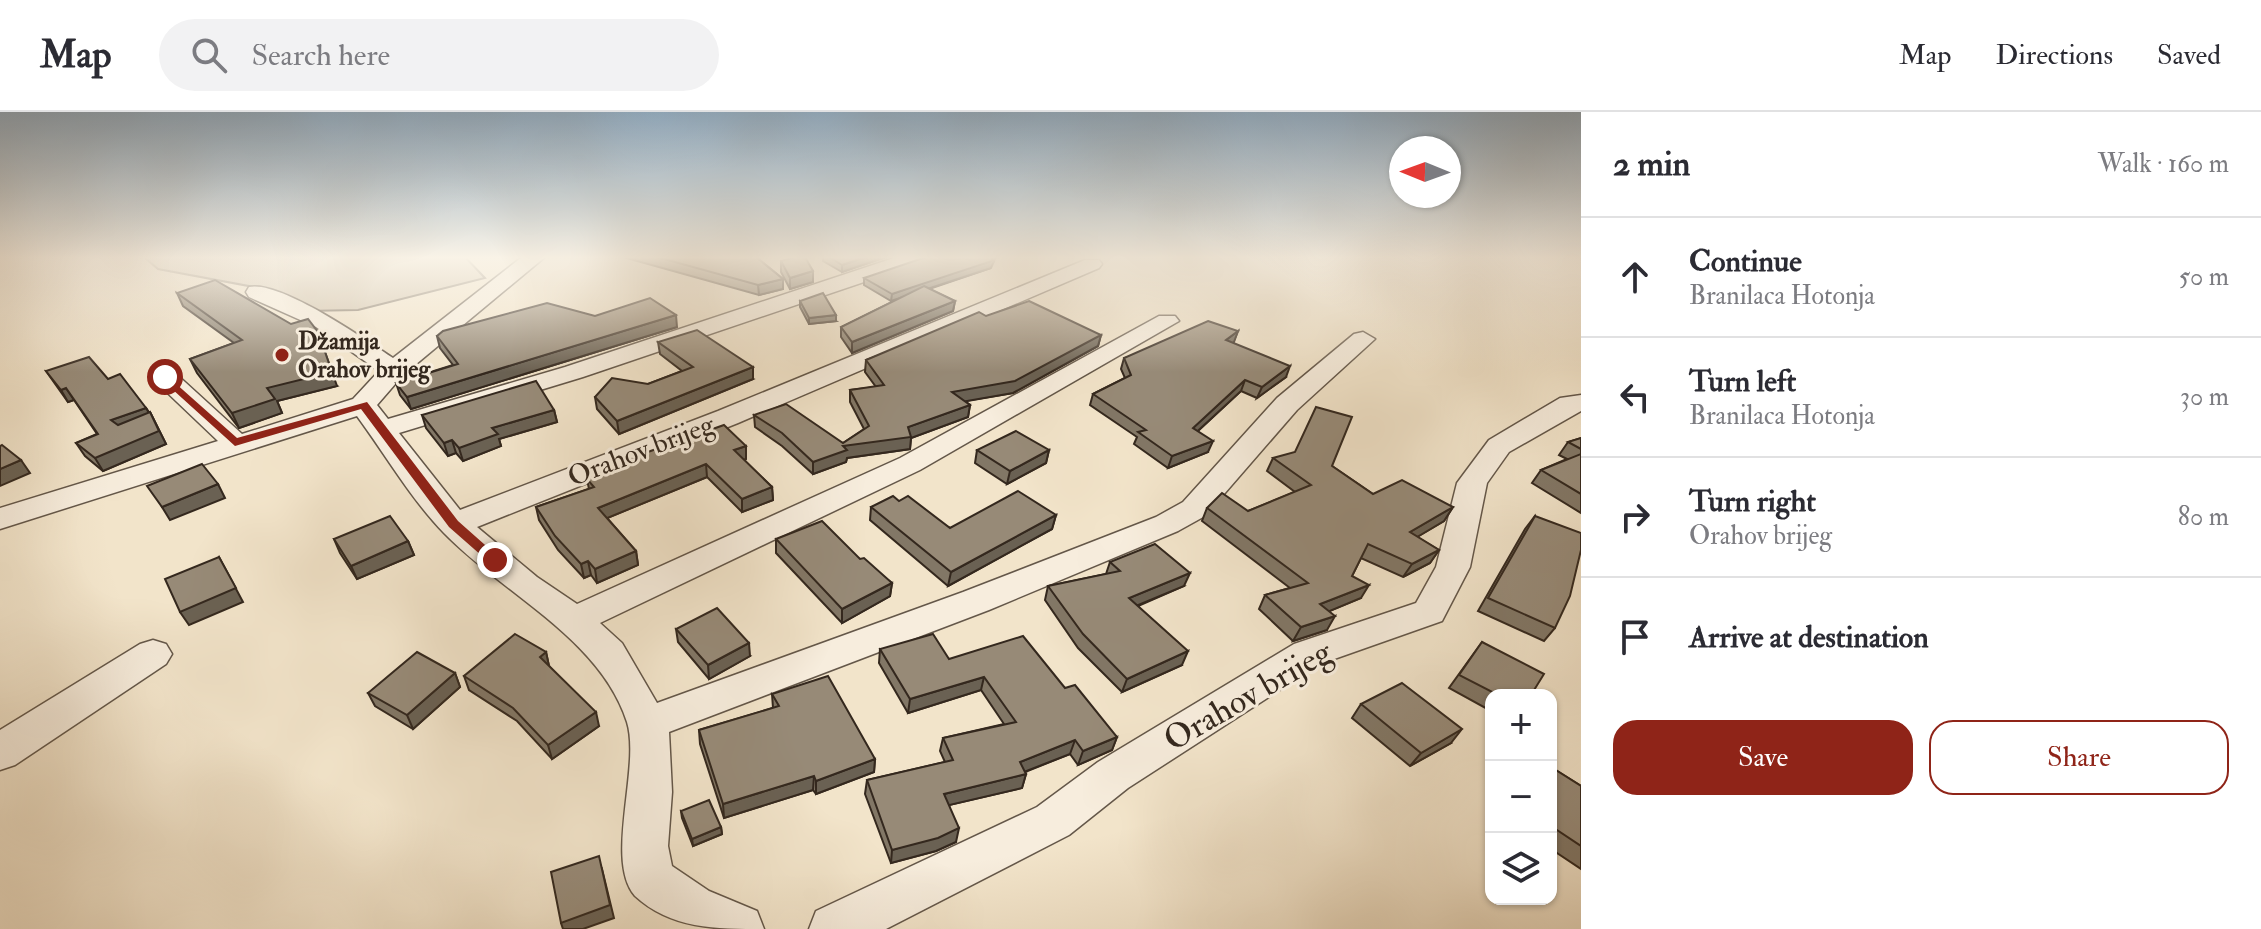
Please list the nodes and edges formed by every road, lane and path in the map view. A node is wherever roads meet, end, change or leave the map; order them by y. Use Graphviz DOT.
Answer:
graph roads {
  1 [pos="264,295"];
  2 [pos="487,295"];
  3 [pos="805,295"];
  4 [pos="1018,295"];
  5 [pos="1167,321"];
  6 [pos="1363,339"];
  7 [pos="394,370"];
  8 [pos="165,377"];
  9 [pos="1581,403"];
  10 [pos="373,417"];
  11 [pos="235,442"];
  12 [pos="0,519"];
  13 [pos="454,524"];
  14 [pos="574,620"];
  15 [pos="153,654"];
  16 [pos="648,723"];
  17 [pos="0,752"];
  18 [pos="739,929"];
  19 [pos="834,929"];
  1 -- 7 [label="street"];
  2 -- 7 [label="street"];
  3 -- 10 [label="street"];
  4 -- 13 [label="street, Orahov brijeg"];
  5 -- 14 [label="street"];
  6 -- 16 [label="street"];
  7 -- 10 [label="street"];
  8 -- 11 [label="street"];
  9 -- 19 [label="street, Orahov brijeg"];
  10 -- 11 [label="street"];
  10 -- 13 [label="street"];
  11 -- 12 [label="street"];
  13 -- 14 [label="street"];
  14 -- 16 [label="street"];
  15 -- 17 [label="street"];
  16 -- 18 [label="street"];
}
